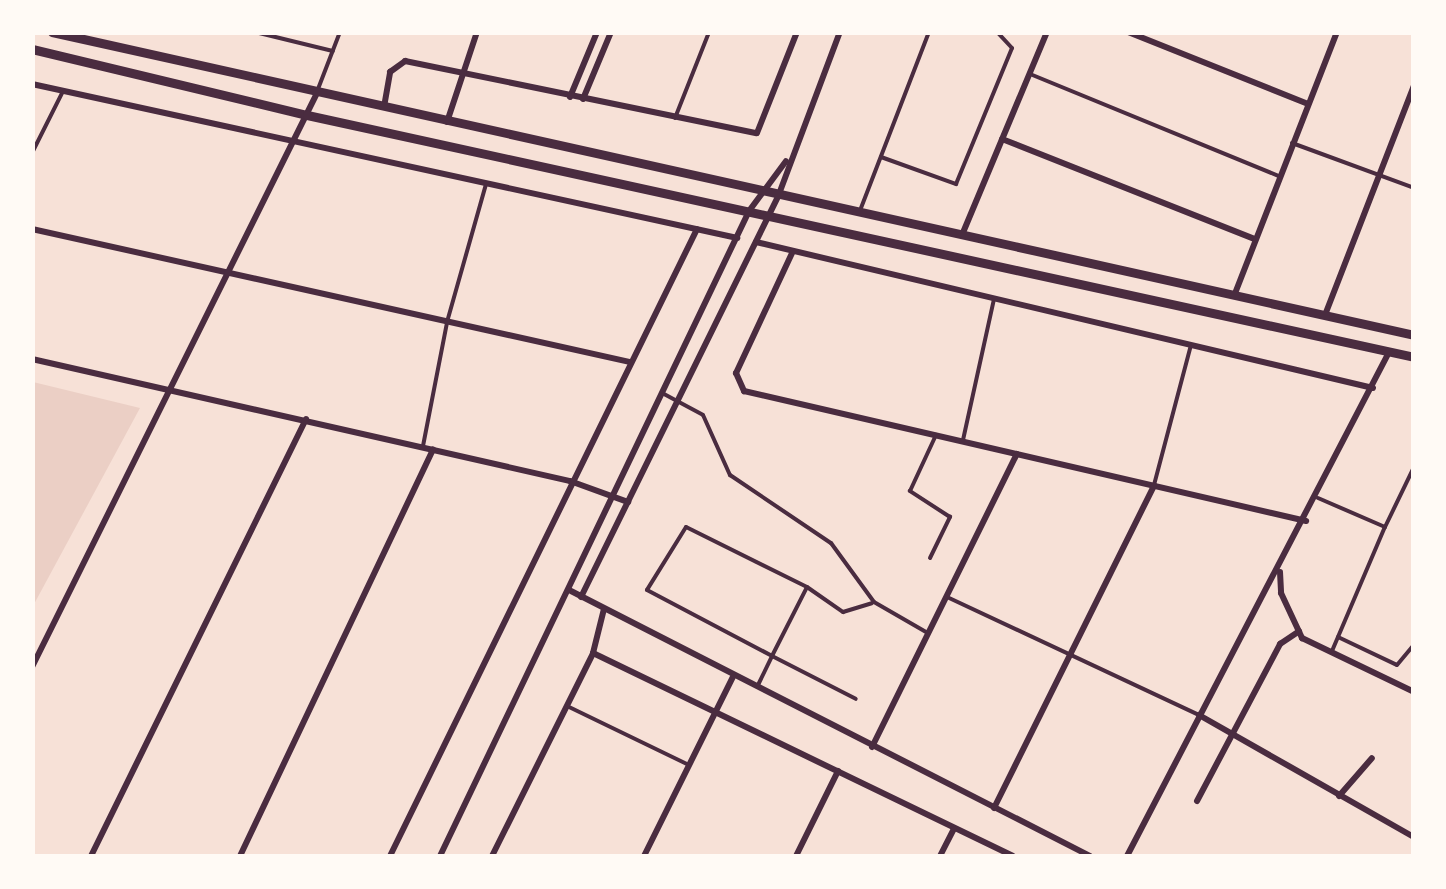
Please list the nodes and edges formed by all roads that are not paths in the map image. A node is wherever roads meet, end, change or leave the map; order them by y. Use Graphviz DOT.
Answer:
graph roads {
  1 [pos="52,32"];
  2 [pos="255,32"];
  3 [pos="340,32"];
  4 [pos="477,32"];
  5 [pos="597,32"];
  6 [pos="611,32"];
  7 [pos="709,32"];
  8 [pos="797,32"];
  9 [pos="840,32"];
  10 [pos="929,32"];
  11 [pos="997,32"];
  12 [pos="1047,32"];
  13 [pos="1128,32"];
  14 [pos="1337,32"];
  15 [pos="32,49"];
  16 [pos="332,51"];
  17 [pos="462,72"];
  18 [pos="1030,74"];
  19 [pos="32,84"];
  20 [pos="1414,86"];
  21 [pos="63,90"];
  22 [pos="316,94"];
  23 [pos="570,97"];
  24 [pos="1411,99"];
  25 [pos="583,100"];
  26 [pos="1308,104"];
  27 [pos="384,108"];
  28 [pos="307,115"];
  29 [pos="675,118"];
  30 [pos="447,122"];
  31 [pos="1002,139"];
  32 [pos="294,140"];
  33 [pos="1292,143"];
  34 [pos="32,154"];
  35 [pos="881,158"];
  36 [pos="786,162"];
  37 [pos="1379,175"];
  38 [pos="1280,176"];
  39 [pos="486,183"];
  40 [pos="1414,188"];
  41 [pos="761,189"];
  42 [pos="779,194"];
  43 [pos="750,211"];
  44 [pos="860,213"];
  45 [pos="769,216"];
  46 [pos="32,229"];
  47 [pos="697,229"];
  48 [pos="961,236"];
  49 [pos="737,238"];
  50 [pos="1255,239"];
  51 [pos="756,242"];
  52 [pos="794,251"];
  53 [pos="229,274"];
  54 [pos="1234,296"];
  55 [pos="994,298"];
  56 [pos="1325,316"];
  57 [pos="447,322"];
  58 [pos="1414,335"];
  59 [pos="1191,345"];
  60 [pos="1389,352"];
  61 [pos="1414,357"];
  62 [pos="32,360"];
  63 [pos="630,362"];
  64 [pos="1372,388"];
  65 [pos="171,392"];
  66 [pos="664,394"];
  67 [pos="678,399"];
  68 [pos="306,419"];
  69 [pos="936,436"];
  70 [pos="962,442"];
  71 [pos="423,446"];
  72 [pos="433,449"];
  73 [pos="1017,454"];
  74 [pos="1414,467"];
  75 [pos="570,481"];
  76 [pos="1154,486"];
  77 [pos="615,496"];
  78 [pos="1318,498"];
  79 [pos="628,502"];
  80 [pos="1306,520"];
  81 [pos="1385,527"];
  82 [pos="930,558"];
  83 [pos="1279,568"];
  84 [pos="807,586"];
  85 [pos="570,591"];
  86 [pos="581,596"];
  87 [pos="946,597"];
  88 [pos="874,602"];
  89 [pos="604,609"];
  90 [pos="1299,631"];
  91 [pos="928,633"];
  92 [pos="1338,637"];
  93 [pos="1414,645"];
  94 [pos="1070,652"];
  95 [pos="1332,652"];
  96 [pos="593,654"];
  97 [pos="772,656"];
  98 [pos="32,667"];
  99 [pos="733,677"];
  100 [pos="756,689"];
  101 [pos="1414,692"];
  102 [pos="856,699"];
  103 [pos="567,706"];
  104 [pos="716,710"];
  105 [pos="1199,715"];
  106 [pos="1232,734"];
  107 [pos="872,747"];
  108 [pos="1372,758"];
  109 [pos="689,765"];
  110 [pos="838,771"];
  111 [pos="1340,796"];
  112 [pos="1197,802"];
  113 [pos="994,808"];
  114 [pos="954,829"];
  115 [pos="1414,838"];
  116 [pos="91,856"];
  117 [pos="240,856"];
  118 [pos="390,856"];
  119 [pos="440,856"];
  120 [pos="492,856"];
  121 [pos="644,856"];
  122 [pos="796,856"];
  123 [pos="940,856"];
  124 [pos="1012,856"];
  125 [pos="1090,856"];
  126 [pos="1127,856"];
  1 -- 22 [label="street"];
  2 -- 16 [label="lane"];
  3 -- 16 [label="lane"];
  4 -- 17 [label="street"];
  5 -- 23 [label="street"];
  6 -- 25 [label="street"];
  7 -- 29 [label="lane"];
  8 -- 29 [label="street"];
  9 -- 36 [label="street"];
  10 -- 35 [label="lane"];
  11 -- 35 [label="lane"];
  12 -- 18 [label="street"];
  13 -- 26 [label="street"];
  14 -- 26 [label="street"];
  15 -- 28 [label="street"];
  16 -- 22 [label="lane"];
  17 -- 23 [label="street"];
  17 -- 27 [label="street"];
  17 -- 30 [label="street"];
  18 -- 31 [label="street"];
  18 -- 38 [label="lane"];
  19 -- 21 [label="street"];
  20 -- 24 [label="street"];
  21 -- 32 [label="street"];
  21 -- 34 [label="lane"];
  22 -- 27 [label="street"];
  22 -- 28 [label="street"];
  23 -- 25 [label="street"];
  24 -- 37 [label="street"];
  25 -- 29 [label="street"];
  26 -- 33 [label="street"];
  27 -- 30 [label="street"];
  28 -- 32 [label="street"];
  28 -- 43 [label="street"];
  30 -- 41 [label="street"];
  31 -- 48 [label="street"];
  31 -- 50 [label="street"];
  32 -- 39 [label="street"];
  32 -- 53 [label="street"];
  33 -- 37 [label="lane"];
  33 -- 38 [label="street"];
  35 -- 44 [label="lane"];
  36 -- 41 [label="street"];
  36 -- 42 [label="street"];
  37 -- 40 [label="lane"];
  37 -- 56 [label="street"];
  38 -- 50 [label="street"];
  39 -- 47 [label="street"];
  39 -- 57 [label="lane"];
  41 -- 42 [label="street"];
  41 -- 43 [label="street"];
  42 -- 44 [label="street"];
  42 -- 45 [label="street"];
  43 -- 45 [label="street"];
  43 -- 49 [label="street"];
  44 -- 48 [label="street"];
  45 -- 51 [label="street"];
  45 -- 60 [label="street"];
  46 -- 53 [label="street"];
  47 -- 49 [label="street"];
  47 -- 63 [label="street"];
  48 -- 54 [label="street"];
  49 -- 66 [label="street"];
  50 -- 54 [label="street"];
  51 -- 52 [label="street"];
  51 -- 67 [label="street"];
  52 -- 55 [label="street"];
  52 -- 69 [label="street"];
  53 -- 57 [label="street"];
  53 -- 65 [label="street"];
  54 -- 56 [label="street"];
  55 -- 59 [label="street"];
  55 -- 70 [label="lane"];
  56 -- 58 [label="street"];
  57 -- 63 [label="street"];
  57 -- 71 [label="lane"];
  59 -- 64 [label="street"];
  59 -- 76 [label="lane"];
  60 -- 61 [label="street"];
  60 -- 64 [label="street"];
  62 -- 65 [label="street"];
  63 -- 75 [label="street"];
  64 -- 78 [label="street"];
  65 -- 68 [label="street"];
  65 -- 98 [label="street"];
  66 -- 67 [label="lane"];
  66 -- 77 [label="street"];
  67 -- 79 [label="street"];
  67 -- 88 [label="lane"];
  68 -- 71 [label="street"];
  68 -- 116 [label="street"];
  69 -- 70 [label="street"];
  69 -- 82 [label="lane"];
  70 -- 73 [label="street"];
  71 -- 72 [label="street"];
  72 -- 75 [label="street"];
  72 -- 117 [label="street"];
  73 -- 76 [label="street"];
  73 -- 87 [label="street"];
  74 -- 81 [label="lane"];
  75 -- 77 [label="street"];
  75 -- 118 [label="street"];
  76 -- 80 [label="street"];
  76 -- 94 [label="street"];
  77 -- 79 [label="street"];
  77 -- 85 [label="street"];
  78 -- 80 [label="street"];
  78 -- 81 [label="lane"];
  79 -- 86 [label="street"];
  80 -- 83 [label="street"];
  81 -- 92 [label="lane"];
  83 -- 90 [label="street"];
  83 -- 105 [label="street"];
  84 -- 88 [label="lane"];
  84 -- 97 [label="lane"];
  84 -- 97 [label="lane"];
  85 -- 86 [label="street"];
  85 -- 119 [label="street"];
  86 -- 89 [label="street"];
  87 -- 91 [label="street"];
  87 -- 94 [label="lane"];
  88 -- 91 [label="lane"];
  89 -- 96 [label="street"];
  89 -- 99 [label="street"];
  90 -- 95 [label="street"];
  90 -- 106 [label="street"];
  91 -- 107 [label="street"];
  92 -- 93 [label="lane"];
  92 -- 95 [label="lane"];
  94 -- 105 [label="lane"];
  94 -- 113 [label="street"];
  95 -- 101 [label="street"];
  96 -- 103 [label="street"];
  96 -- 104 [label="street"];
  97 -- 100 [label="lane"];
  97 -- 102 [label="lane"];
  99 -- 100 [label="street"];
  99 -- 104 [label="street"];
  100 -- 107 [label="street"];
  103 -- 109 [label="lane"];
  103 -- 120 [label="street"];
  104 -- 109 [label="street"];
  104 -- 110 [label="street"];
  105 -- 106 [label="street"];
  105 -- 126 [label="street"];
  106 -- 111 [label="street"];
  106 -- 112 [label="street"];
  107 -- 113 [label="street"];
  108 -- 111 [label="street"];
  109 -- 121 [label="street"];
  110 -- 114 [label="street"];
  110 -- 122 [label="street"];
  111 -- 115 [label="street"];
  113 -- 125 [label="street"];
  114 -- 123 [label="street"];
  114 -- 124 [label="street"];
}
